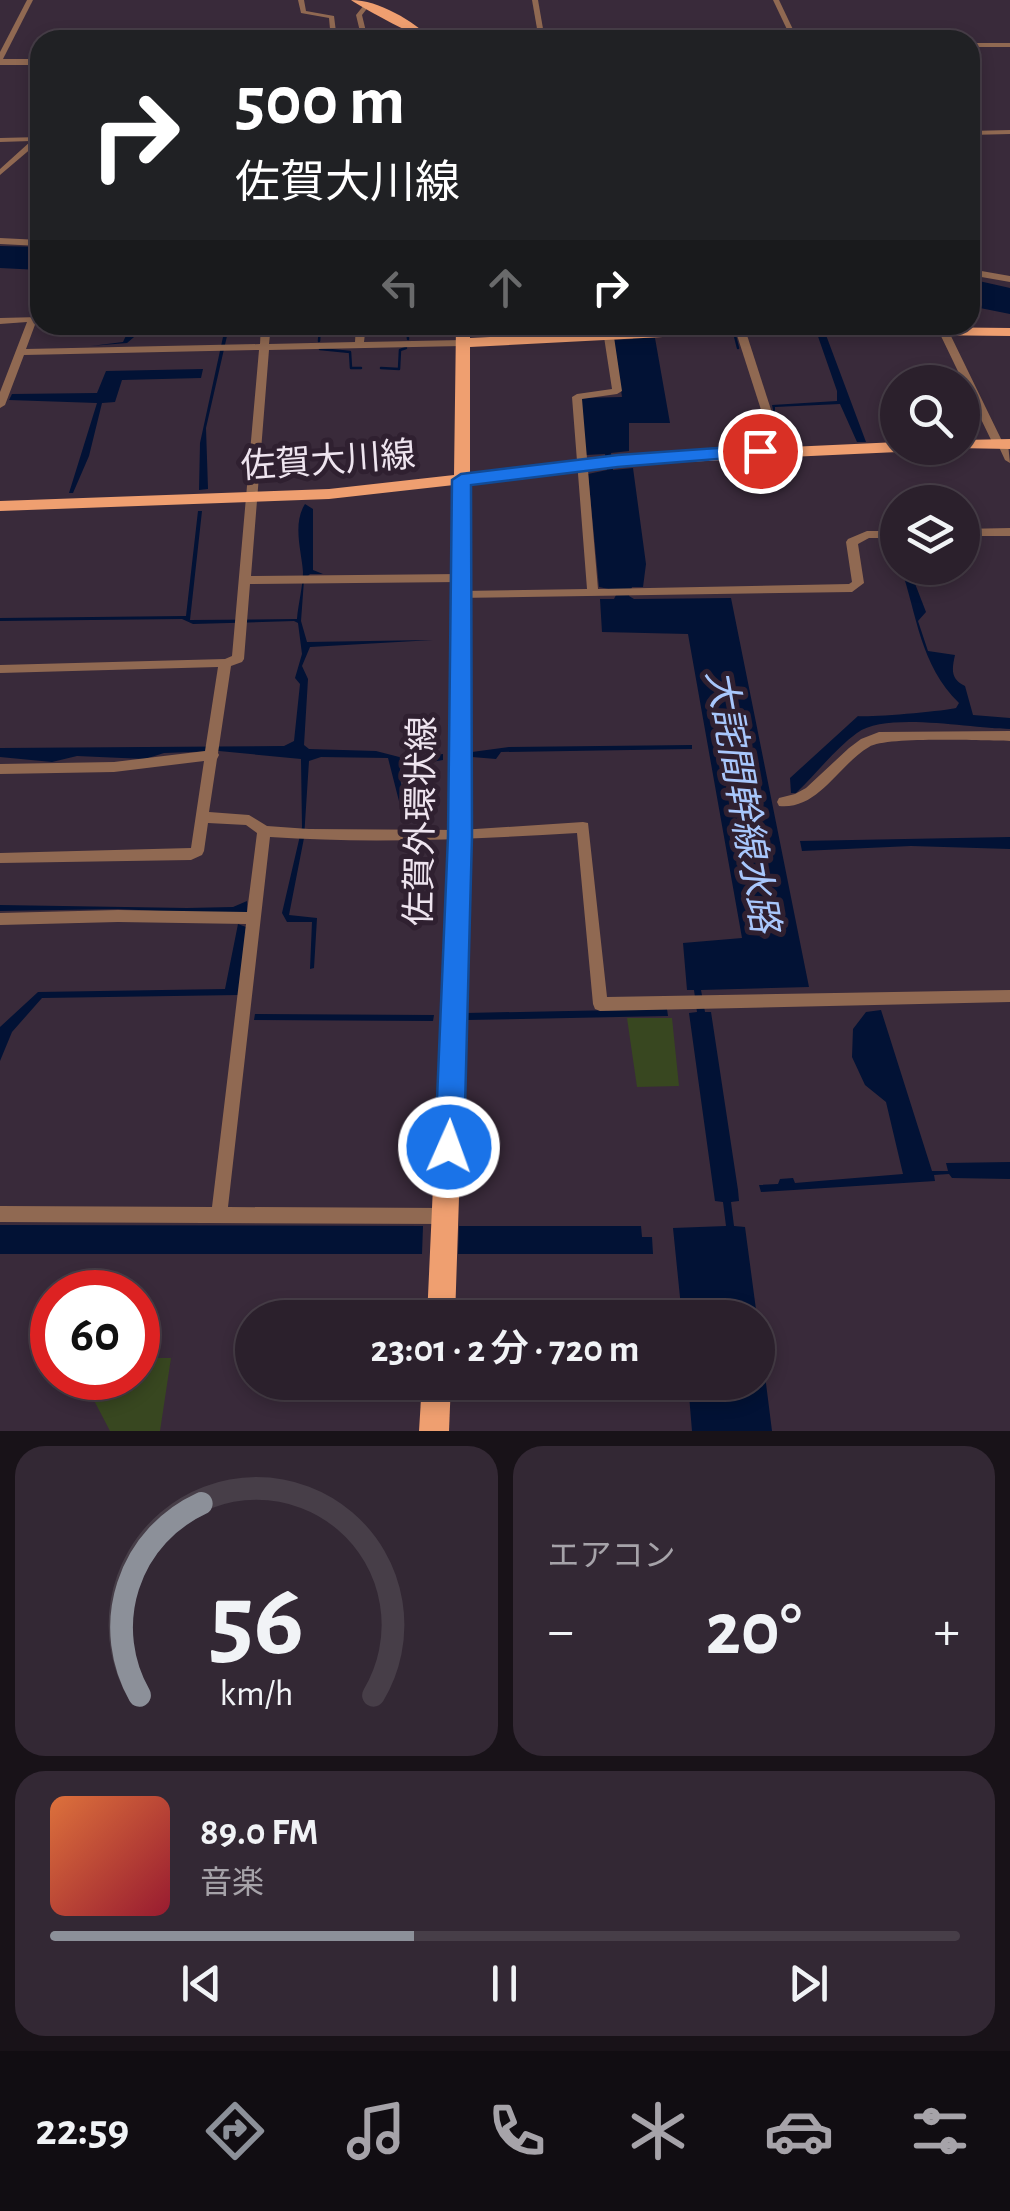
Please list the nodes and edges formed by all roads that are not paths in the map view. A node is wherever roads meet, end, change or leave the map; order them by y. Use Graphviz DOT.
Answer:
graph roads {
  1 [pos="30,0"];
  2 [pos="301,0"];
  3 [pos="535,0"];
  4 [pos="776,0"];
  5 [pos="360,10"];
  6 [pos="333,30"];
  7 [pos="416,30"];
  8 [pos="540,30"];
  9 [pos="790,30"];
  10 [pos="1010,44"];
  11 [pos="980,46"];
  12 [pos="0,60"];
  13 [pos="30,62"];
  14 [pos="1010,132"];
  15 [pos="980,133"];
  16 [pos="30,139"];
  17 [pos="0,140"];
  18 [pos="30,147"];
  19 [pos="0,173"];
  20 [pos="0,241"];
  21 [pos="30,242"];
  22 [pos="980,274"];
  23 [pos="1010,279"];
  24 [pos="30,320"];
  25 [pos="0,322"];
  26 [pos="980,331"];
  27 [pos="1010,332"];
  28 [pos="30,333"];
  29 [pos="265,335"];
  30 [pos="360,335"];
  31 [pos="462,335"];
  32 [pos="636,335"];
  33 [pos="742,335"];
  34 [pos="948,335"];
  35 [pos="609,337"];
  36 [pos="462,343"];
  37 [pos="360,345"];
  38 [pos="264,348"];
  39 [pos="21,352"];
  40 [pos="0,405"];
  41 [pos="980,446"];
  42 [pos="880,447"];
  43 [pos="1005,448"];
  44 [pos="780,450"];
  45 [pos="582,465"];
  46 [pos="461,480"];
  47 [pos="252,497"];
  48 [pos="0,506"];
  49 [pos="1010,532"];
  50 [pos="980,533"];
  51 [pos="880,535"];
  52 [pos="245,580"];
  53 [pos="460,587"];
  54 [pos="593,593"];
  55 [pos="224,663"];
  56 [pos="0,669"];
  57 [pos="1010,736"];
  58 [pos="213,751"];
  59 [pos="0,769"];
  60 [pos="784,802"];
  61 [pos="203,817"];
  62 [pos="264,831"];
  63 [pos="460,836"];
  64 [pos="0,858"];
  65 [pos="254,918"];
  66 [pos="0,919"];
  67 [pos="1010,996"];
  68 [pos="0,1214"];
  69 [pos="219,1214"];
  70 [pos="447,1216"];
  71 [pos="441,1300"];
  72 [pos="435,1400"];
  73 [pos="434,1431"];
  1 -- 12 [label="street"];
  2 -- 6 [label="street"];
  3 -- 8 [label="street"];
  4 -- 9 [label="street"];
  5 -- 7 [label="main road"];
  10 -- 11 [label="street"];
  12 -- 13 [label="street"];
  14 -- 15 [label="street"];
  16 -- 17 [label="street"];
  18 -- 19 [label="street"];
  20 -- 21 [label="street"];
  22 -- 23 [label="street"];
  24 -- 25 [label="street"];
  26 -- 27 [label="main road"];
  28 -- 39 [label="street"];
  29 -- 38 [label="street"];
  30 -- 37 [label="street"];
  31 -- 36 [label="main road, 佐賀外環状線"];
  32 -- 35 [label="main road"];
  33 -- 44 [label="street"];
  34 -- 43 [label="street"];
  35 -- 36 [label="main road"];
  35 -- 45 [label="street"];
  36 -- 37 [label="street"];
  36 -- 46 [label="main road, 佐賀外環状線"];
  37 -- 38 [label="street"];
  38 -- 39 [label="street"];
  38 -- 47 [label="street"];
  39 -- 40 [label="street"];
  41 -- 43 [label="main road"];
  42 -- 44 [label="main road, 佐賀大川線"];
  44 -- 45 [label="main road, 佐賀大川線"];
  45 -- 46 [label="main road, 佐賀大川線"];
  45 -- 54 [label="street"];
  46 -- 47 [label="main road, 佐賀大川線"];
  46 -- 53 [label="main road, 佐賀外環状線"];
  47 -- 48 [label="main road, 佐賀大川線"];
  47 -- 52 [label="street"];
  49 -- 50 [label="street"];
  51 -- 54 [label="street"];
  52 -- 53 [label="street"];
  52 -- 55 [label="street"];
  53 -- 54 [label="street"];
  53 -- 63 [label="main road, 佐賀外環状線"];
  55 -- 56 [label="street"];
  55 -- 58 [label="street"];
  57 -- 60 [label="street"];
  58 -- 59 [label="street"];
  58 -- 61 [label="street"];
  61 -- 62 [label="street"];
  61 -- 64 [label="street"];
  62 -- 63 [label="street"];
  62 -- 65 [label="street"];
  63 -- 67 [label="street"];
  63 -- 70 [label="main road, 佐賀外環状線"];
  65 -- 66 [label="street"];
  65 -- 69 [label="street"];
  68 -- 69 [label="street"];
  69 -- 70 [label="street"];
  70 -- 71 [label="main road, 佐賀外環状線"];
  72 -- 73 [label="main road"];
}
